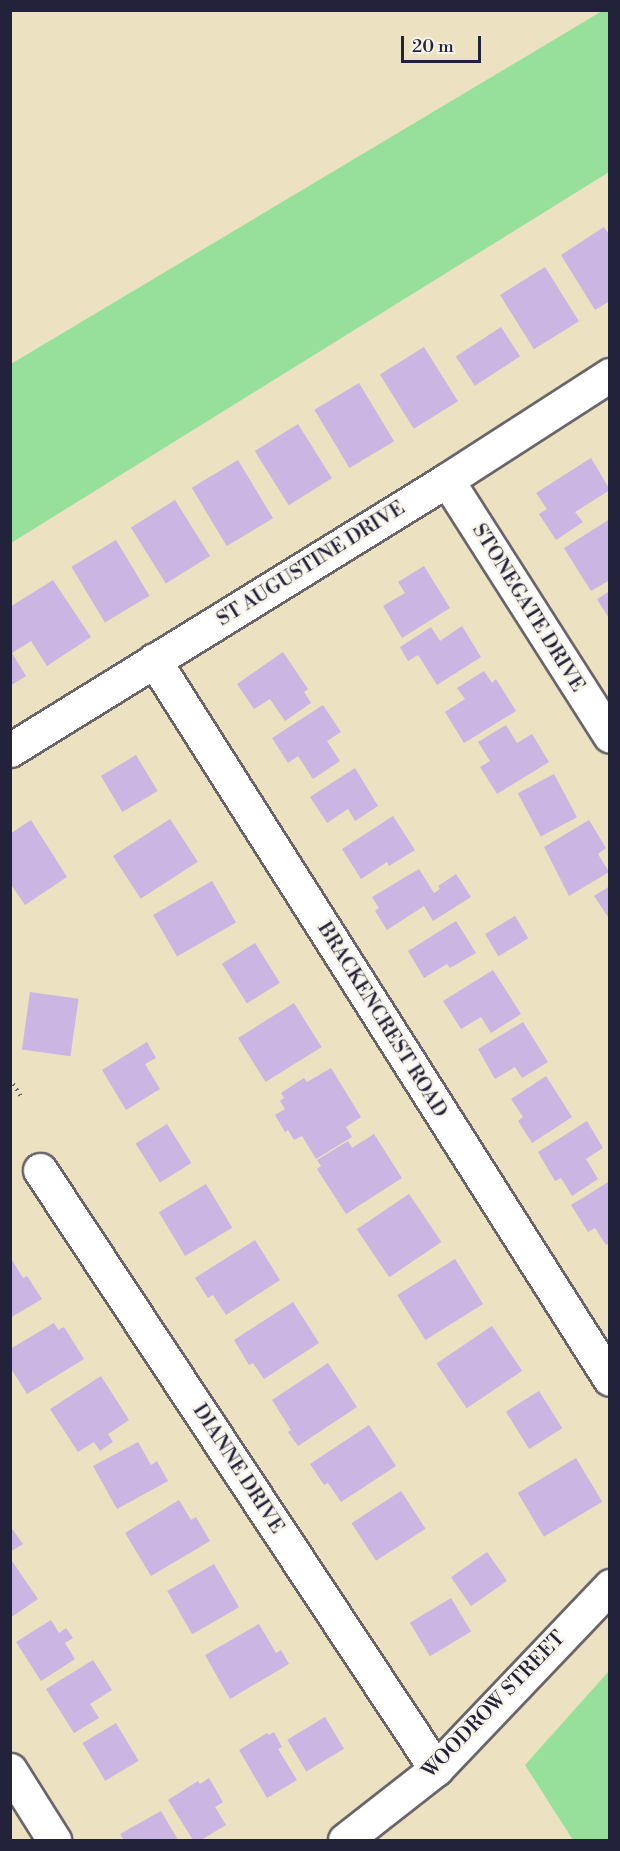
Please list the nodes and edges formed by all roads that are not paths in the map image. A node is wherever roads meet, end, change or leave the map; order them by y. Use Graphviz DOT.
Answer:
graph roads {
  1 [pos="609,375"];
  2 [pos="447,480"];
  3 [pos="154,660"];
  4 [pos="609,736"];
  5 [pos="10,750"];
  6 [pos="40,1170"];
  7 [pos="609,1380"];
  8 [pos="609,1586"];
  9 [pos="436,1769"];
  10 [pos="10,1770"];
  11 [pos="54,1840"];
  12 [pos="345,1840"];
  1 -- 2 [label="street, ST AUGUSTINE DRIVE"];
  2 -- 3 [label="street, ST AUGUSTINE DRIVE"];
  2 -- 4 [label="street, STONEGATE DRIVE"];
  3 -- 5 [label="street, ST AUGUSTINE DRIVE"];
  3 -- 7 [label="street, BRACKENCREST ROAD"];
  6 -- 9 [label="street, DIANNE DRIVE"];
  8 -- 9 [label="street, WOODROW STREET"];
  9 -- 12 [label="street, WOODROW STREET"];
  10 -- 11 [label="street"];
}
